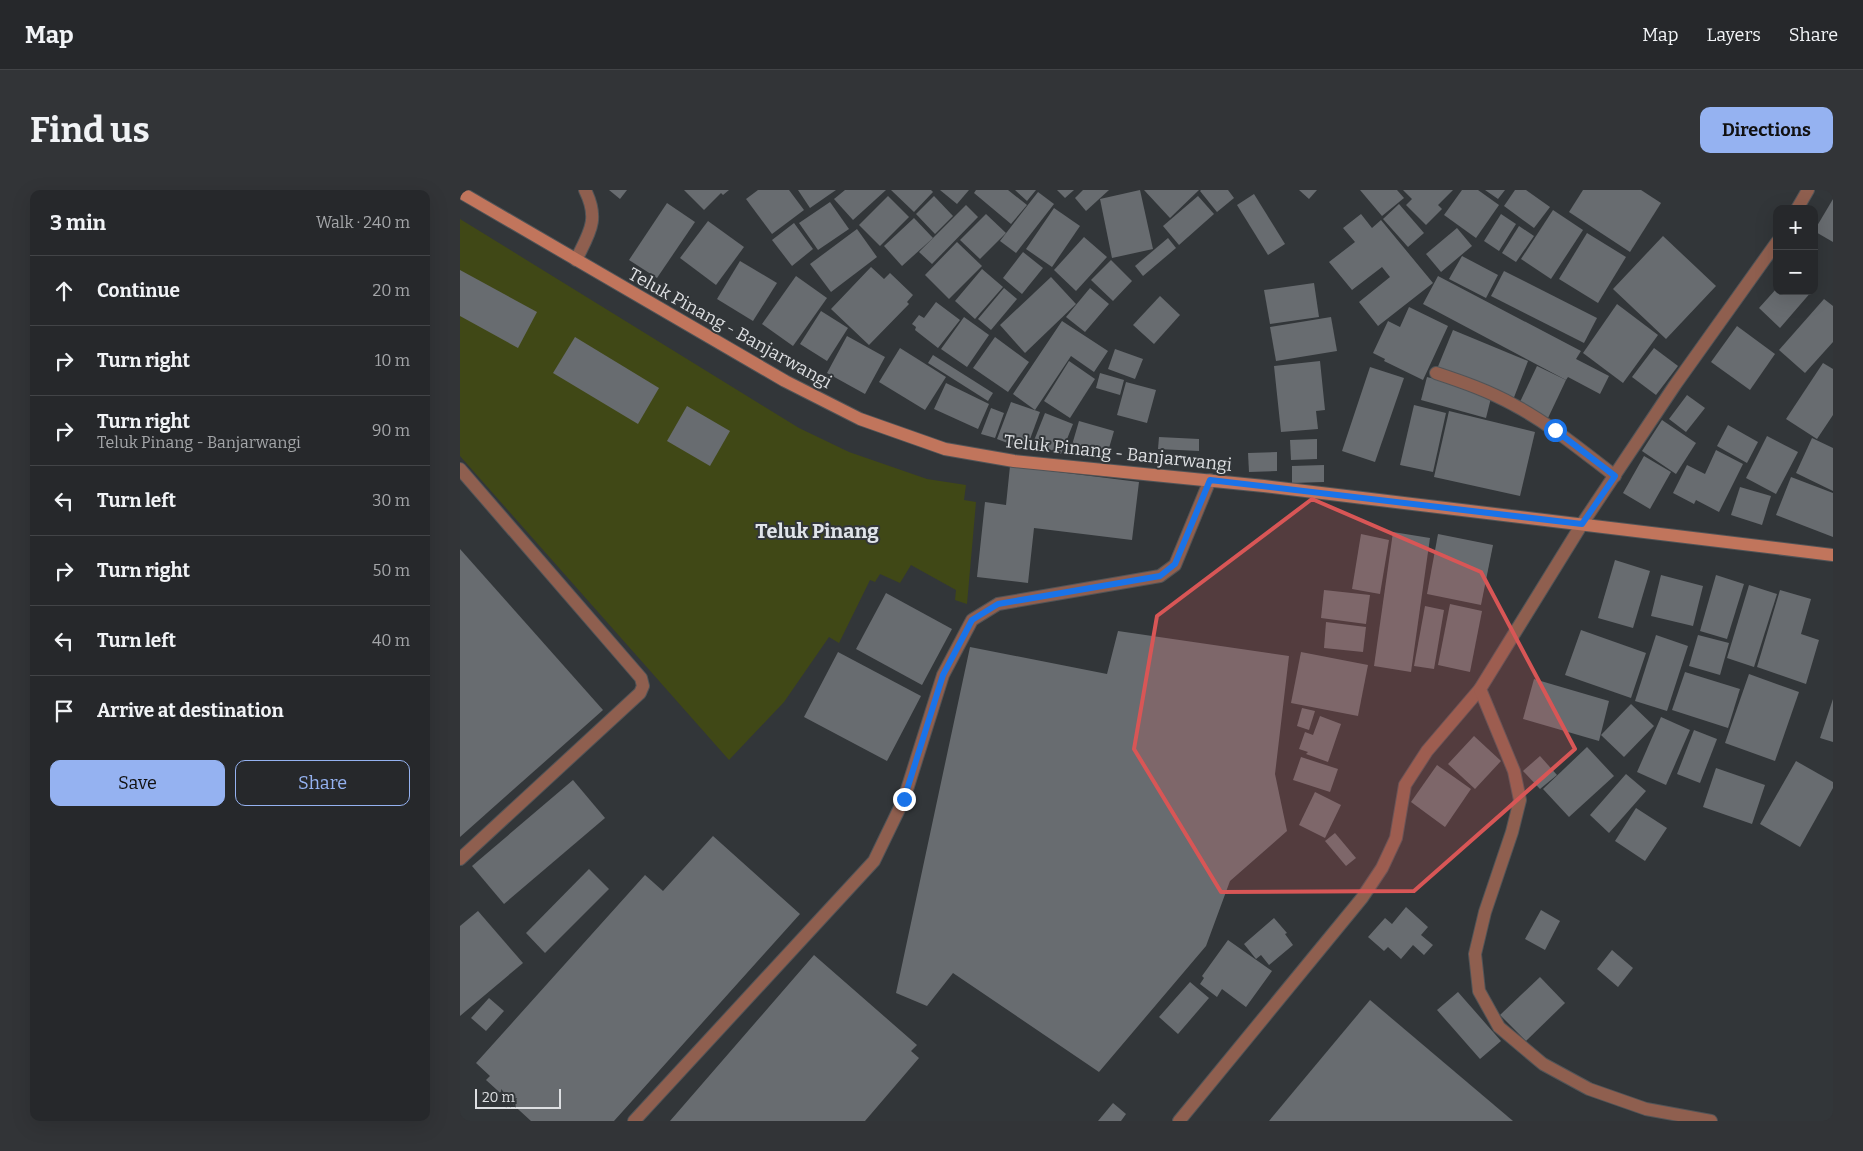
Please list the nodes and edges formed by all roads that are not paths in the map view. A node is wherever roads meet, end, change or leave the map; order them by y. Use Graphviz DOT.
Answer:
graph roads {
  1 [pos="585,190"];
  2 [pos="1808,190"];
  3 [pos="460,192"];
  4 [pos="1799,205"];
  5 [pos="1773,248"];
  6 [pos="576,260"];
  7 [pos="1436,372"];
  8 [pos="460,469"];
  9 [pos="1615,476"];
  10 [pos="1210,480"];
  11 [pos="1582,524"];
  12 [pos="1833,555"];
  13 [pos="1480,690"];
  14 [pos="460,859"];
  15 [pos="634,1121"];
  16 [pos="1179,1121"];
  17 [pos="1711,1121"];
  1 -- 6 [label="street"];
  2 -- 4 [label="street"];
  3 -- 6 [label="main road, Teluk Pinang - Banjarwangi"];
  5 -- 9 [label="street"];
  6 -- 10 [label="main road, Teluk Pinang - Banjarwangi"];
  7 -- 9 [label="street"];
  8 -- 14 [label="street"];
  9 -- 11 [label="street"];
  10 -- 11 [label="main road, Teluk Pinang - Banjarwangi"];
  10 -- 15 [label="street"];
  11 -- 12 [label="main road, Teluk Pinang - Banjarwangi"];
  11 -- 13 [label="street"];
  13 -- 16 [label="street"];
  13 -- 17 [label="street"];
}
